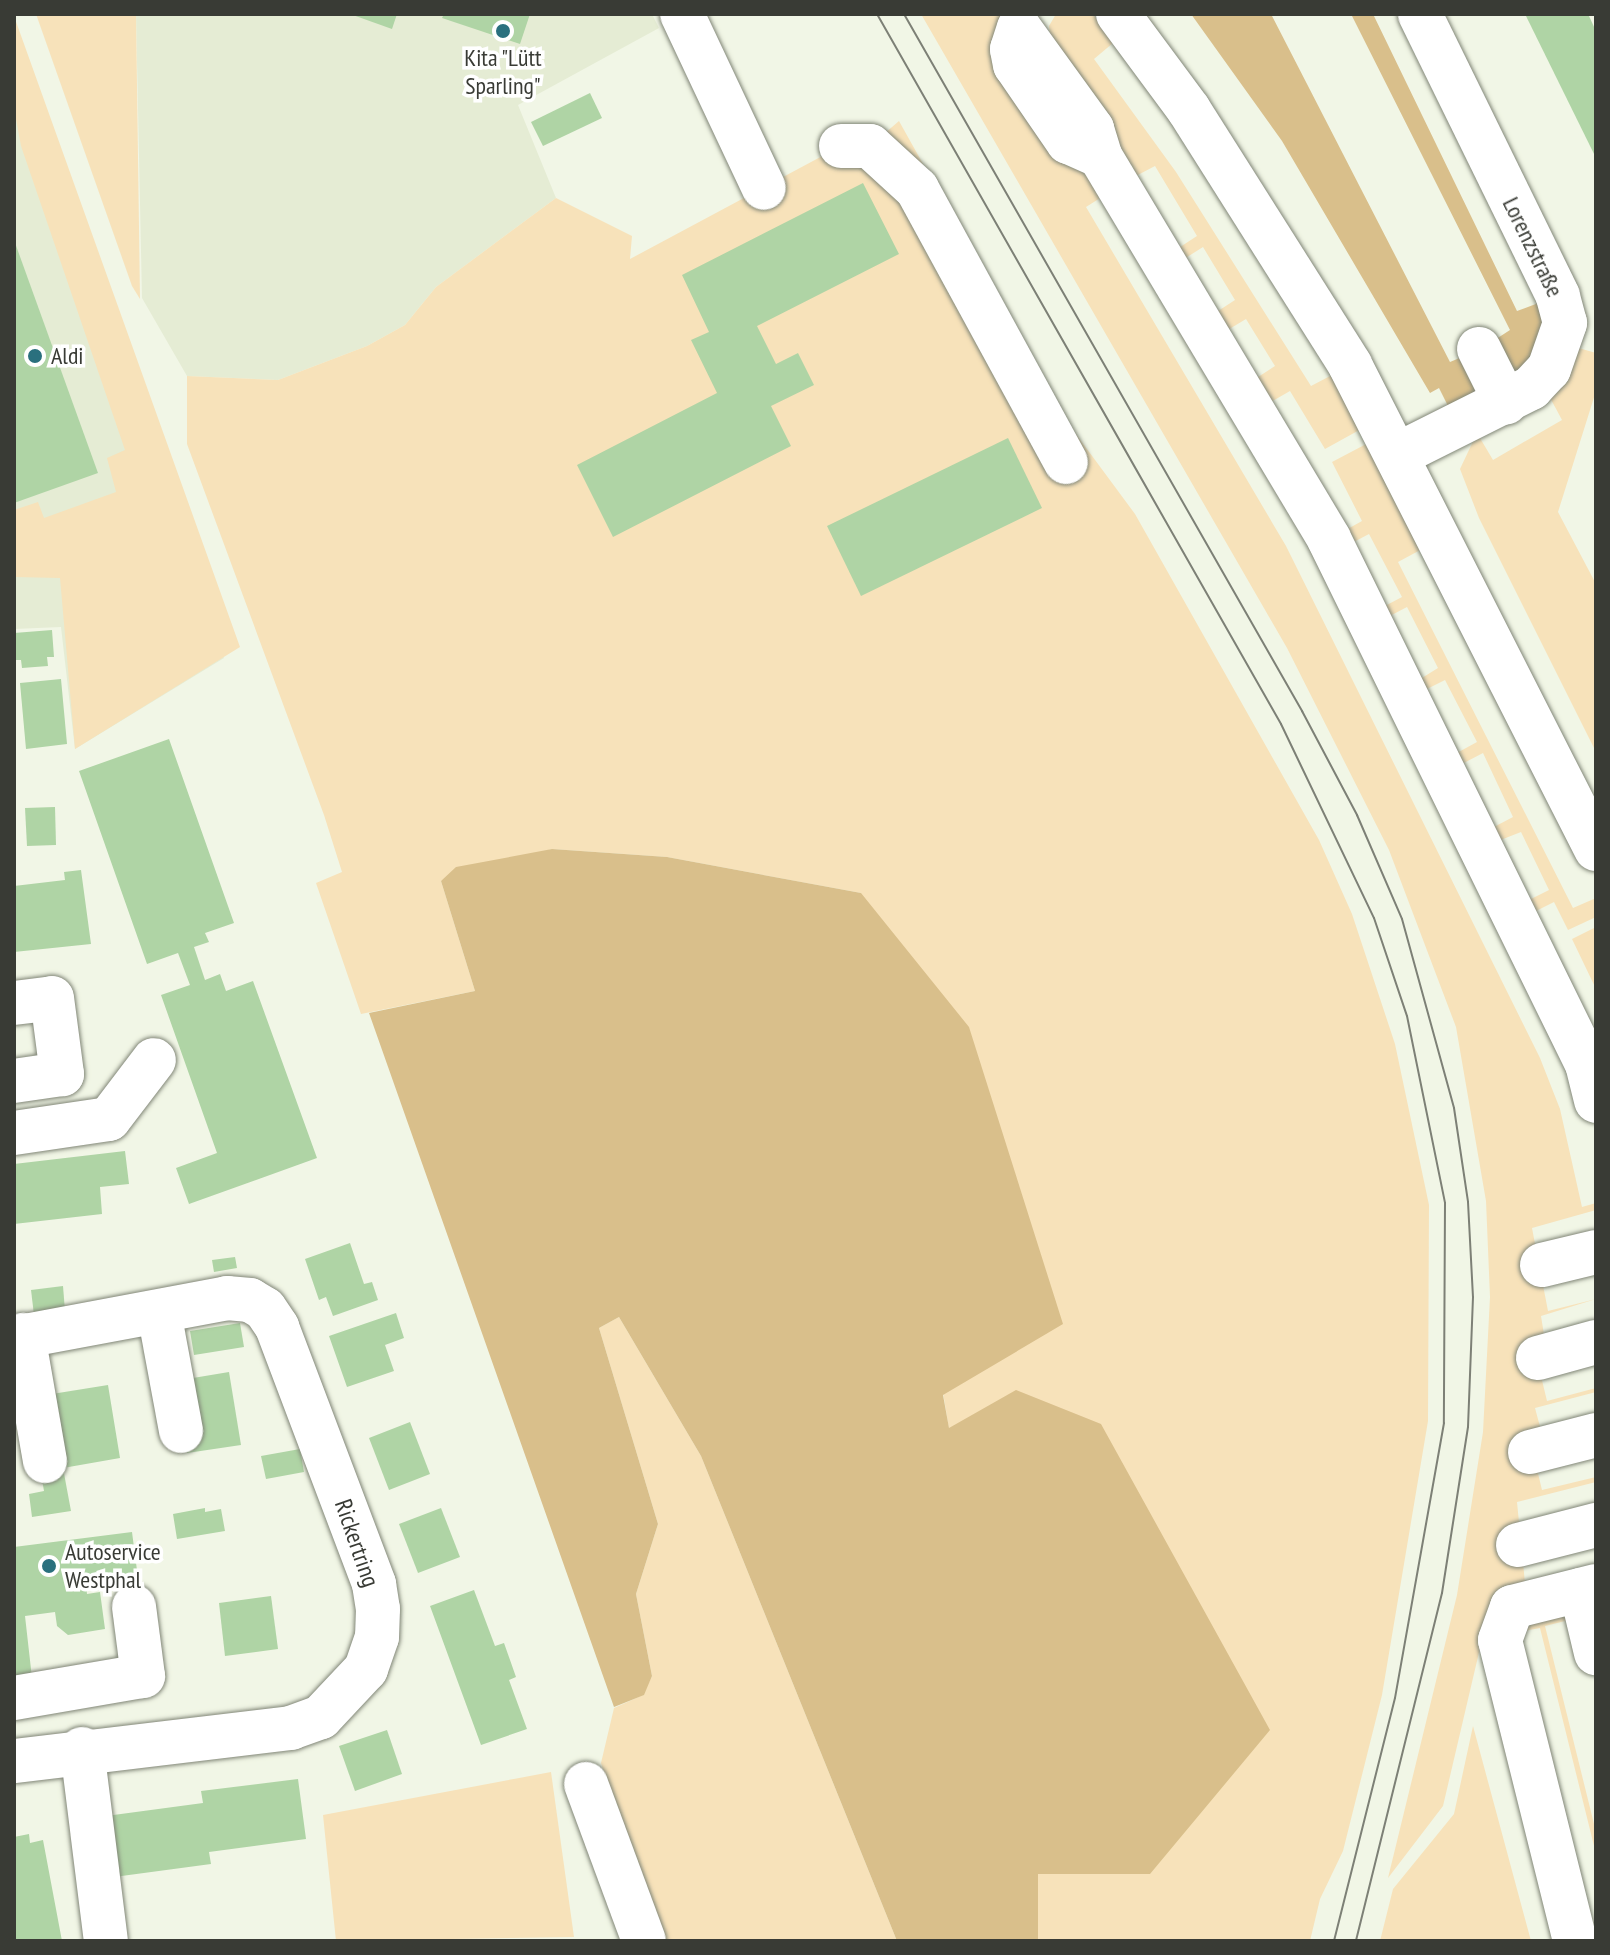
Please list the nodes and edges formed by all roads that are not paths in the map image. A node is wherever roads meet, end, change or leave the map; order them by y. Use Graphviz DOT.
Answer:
graph roads {
  1 [pos="682,14"];
  2 [pos="1118,14"];
  3 [pos="1420,14"];
  4 [pos="1022,21"];
  5 [pos="841,146"];
  6 [pos="764,188"];
  7 [pos="1479,349"];
  8 [pos="1506,403"];
  9 [pos="1399,454"];
  10 [pos="1066,462"];
  11 [pos="1596,849"];
  12 [pos="14,1003"];
  13 [pos="154,1060"];
  14 [pos="14,1081"];
  15 [pos="1596,1101"];
  16 [pos="14,1133"];
  17 [pos="1596,1252"];
  18 [pos="1542,1265"];
  19 [pos="159,1312"];
  20 [pos="19,1336"];
  21 [pos="1596,1342"];
  22 [pos="1538,1358"];
  23 [pos="181,1431"];
  24 [pos="1596,1435"];
  25 [pos="1530,1452"];
  26 [pos="45,1461"];
  27 [pos="1596,1525"];
  28 [pos="1518,1545"];
  29 [pos="1588,1588"];
  30 [pos="134,1607"];
  31 [pos="1596,1653"];
  32 [pos="14,1698"];
  33 [pos="82,1749"];
  34 [pos="14,1761"];
  35 [pos="586,1784"];
  36 [pos="106,1941"];
  37 [pos="644,1941"];
  38 [pos="1575,1941"];
  1 -- 6 [label="street"];
  2 -- 9 [label="street"];
  3 -- 8 [label="street, Lorenzstraße"];
  4 -- 15 [label="street"];
  5 -- 10 [label="street"];
  7 -- 8 [label="street"];
  8 -- 9 [label="street, Lorenzstraße"];
  9 -- 11 [label="street"];
  12 -- 14 [label="street"];
  13 -- 16 [label="street"];
  17 -- 18 [label="street"];
  19 -- 20 [label="street, Rickertring"];
  19 -- 23 [label="street"];
  19 -- 33 [label="street, Rickertring"];
  20 -- 26 [label="street"];
  21 -- 22 [label="street"];
  24 -- 25 [label="street"];
  27 -- 28 [label="street"];
  29 -- 31 [label="street"];
  29 -- 38 [label="street"];
  30 -- 32 [label="street"];
  33 -- 34 [label="street, Rickertring"];
  33 -- 36 [label="street"];
  35 -- 37 [label="street"];
}
